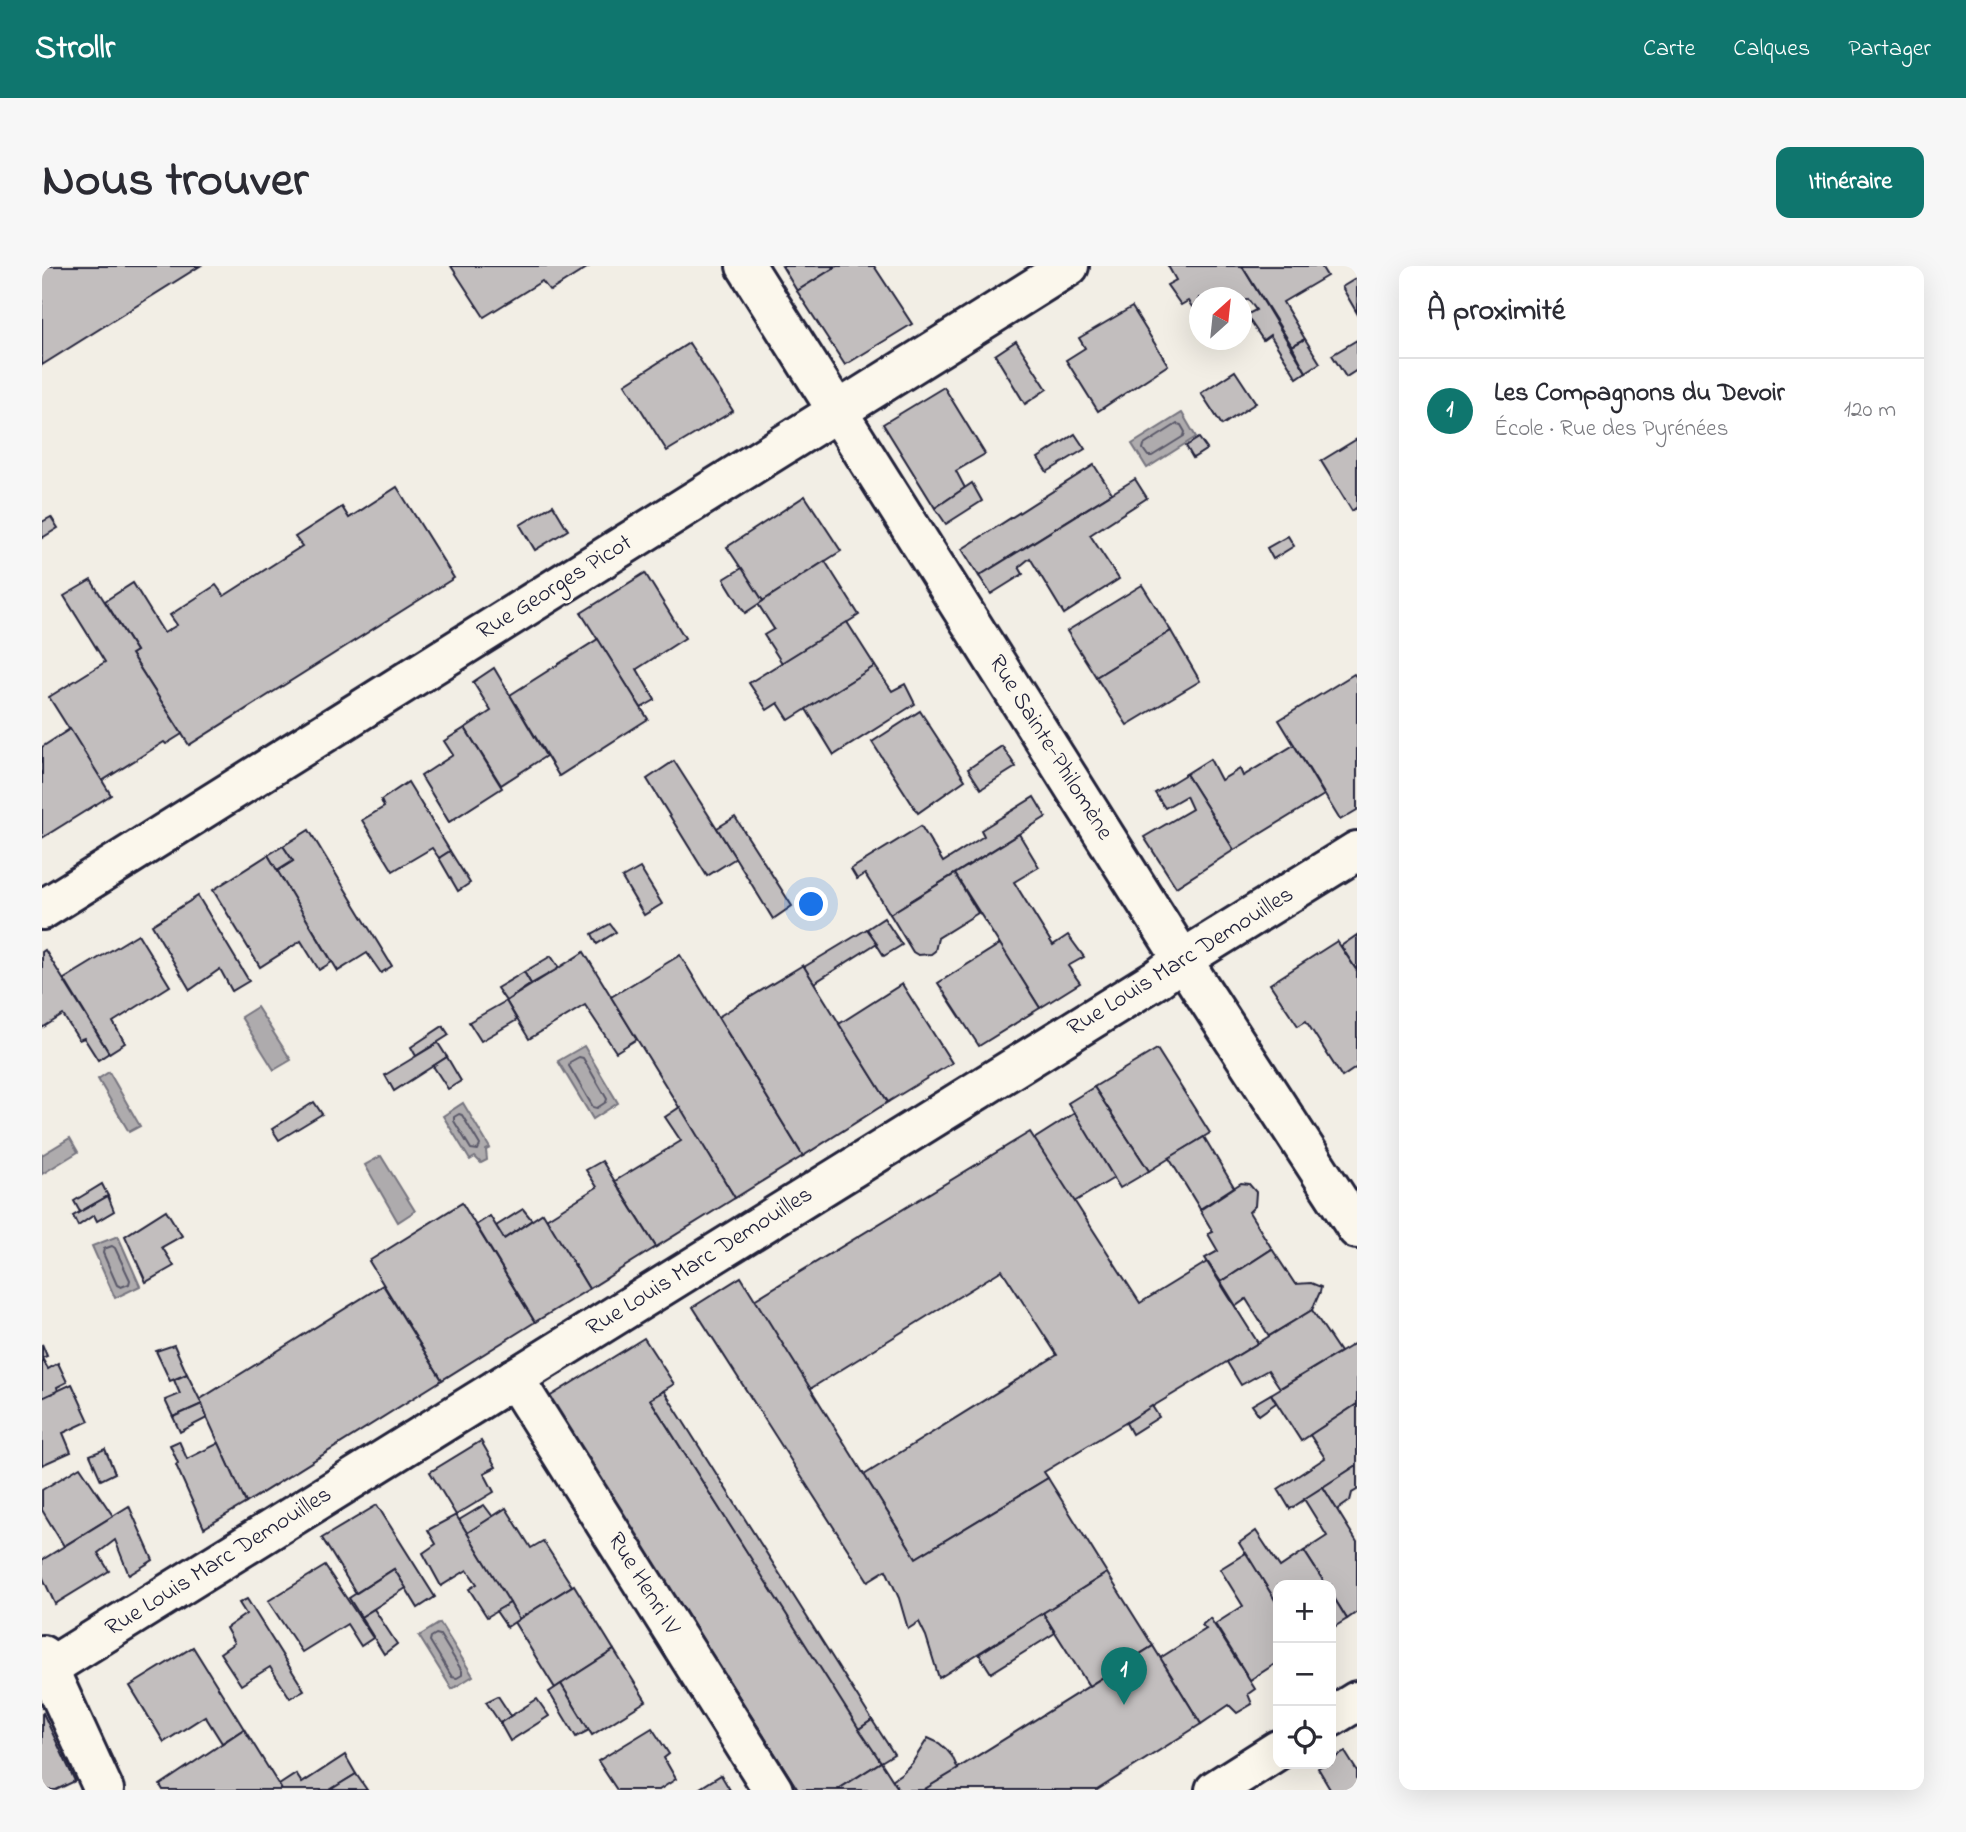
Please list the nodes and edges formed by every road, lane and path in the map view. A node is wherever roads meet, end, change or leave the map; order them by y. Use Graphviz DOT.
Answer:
graph roads {
  1 [pos="746,266"];
  2 [pos="1069,266"];
  3 [pos="838,410"];
  4 [pos="1357,851"];
  5 [pos="42,910"];
  6 [pos="1184,959"];
  7 [pos="1357,1229"];
  8 [pos="513,1378"];
  9 [pos="44,1665"];
  10 [pos="1357,1701"];
  11 [pos="1336,1714"];
  12 [pos="1273,1753"];
  13 [pos="104,1790"];
  14 [pos="773,1790"];
  15 [pos="1215,1790"];
  1 -- 3 [label="street, Rue Sainte-Philomène"];
  2 -- 3 [label="street, Rue Georges Picot"];
  3 -- 5 [label="street, Rue Georges Picot"];
  3 -- 6 [label="street, Rue Sainte-Philomène"];
  4 -- 6 [label="street, Rue Louis Marc Demouilles"];
  6 -- 7 [label="street, Rue Sainte-Philomène"];
  6 -- 8 [label="street, Rue Louis Marc Demouilles"];
  8 -- 9 [label="street, Rue Louis Marc Demouilles"];
  8 -- 14 [label="street, Rue Henri IV"];
  9 -- 13 [label="street"];
  10 -- 11 [label="street"];
  12 -- 15 [label="street"];
}
